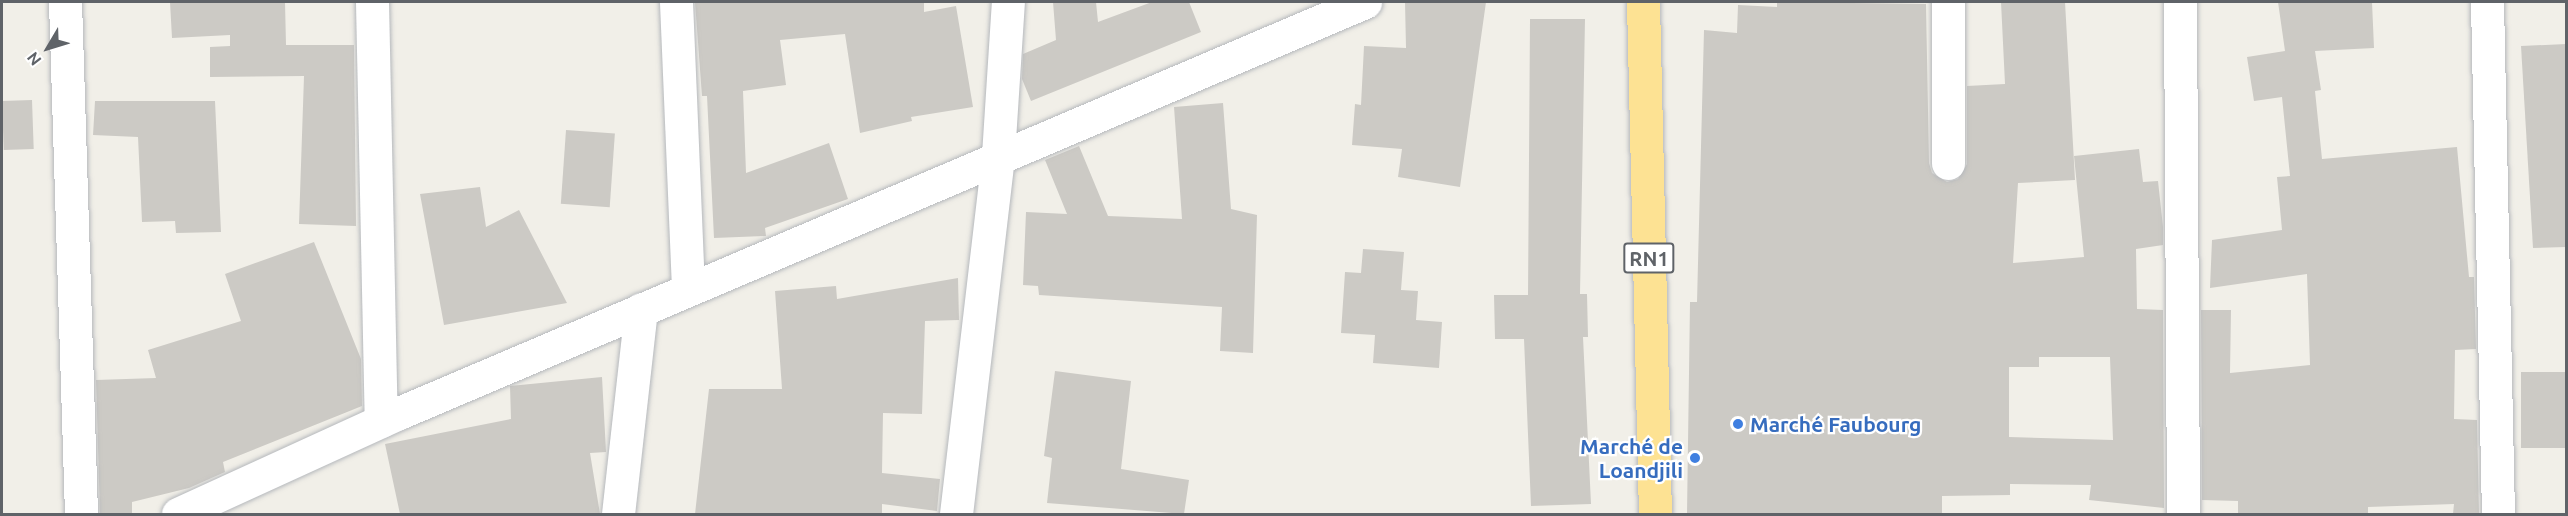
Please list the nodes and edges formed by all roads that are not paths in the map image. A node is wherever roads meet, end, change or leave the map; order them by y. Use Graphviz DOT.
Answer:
graph roads {
  1 [pos="65,2"];
  2 [pos="372,2"];
  3 [pos="676,2"];
  4 [pos="1008,2"];
  5 [pos="1365,2"];
  6 [pos="1643,2"];
  7 [pos="1948,2"];
  8 [pos="2180,2"];
  9 [pos="2487,2"];
  10 [pos="1311,12"];
  11 [pos="998,155"];
  12 [pos="1948,163"];
  13 [pos="688,289"];
  14 [pos="641,309"];
  15 [pos="381,421"];
  16 [pos="81,514"];
  17 [pos="178,514"];
  18 [pos="618,514"];
  19 [pos="956,514"];
  20 [pos="1655,514"];
  21 [pos="2183,514"];
  22 [pos="2498,514"];
  1 -- 16 [label="street"];
  2 -- 15 [label="street"];
  3 -- 13 [label="street"];
  4 -- 11 [label="street"];
  5 -- 10 [label="street"];
  6 -- 20 [label="highway, RN1"];
  7 -- 12 [label="street"];
  8 -- 21 [label="street"];
  9 -- 22 [label="street"];
  10 -- 11 [label="street"];
  11 -- 13 [label="street"];
  11 -- 19 [label="street"];
  13 -- 14 [label="street"];
  14 -- 15 [label="street"];
  14 -- 18 [label="street"];
  15 -- 17 [label="street"];
}
